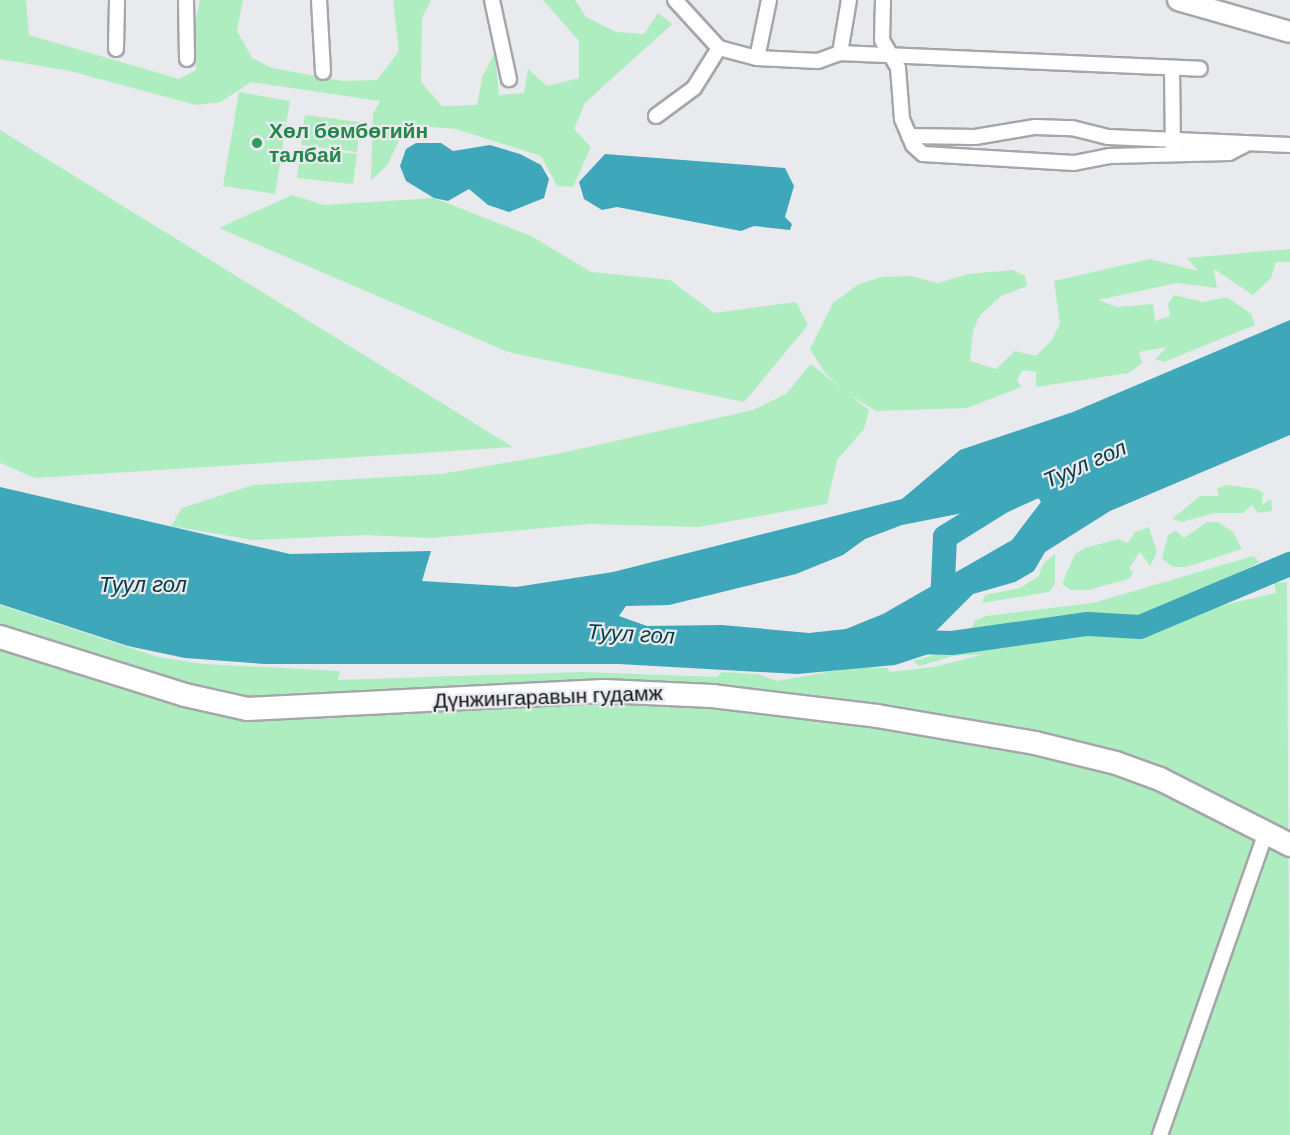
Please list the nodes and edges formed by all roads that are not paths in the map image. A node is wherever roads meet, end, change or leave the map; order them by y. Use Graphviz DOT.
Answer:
graph roads {
  1 [pos="117,0"];
  2 [pos="186,0"];
  3 [pos="319,0"];
  4 [pos="492,0"];
  5 [pos="675,0"];
  6 [pos="769,0"];
  7 [pos="849,0"];
  8 [pos="883,0"];
  9 [pos="1178,0"];
  10 [pos="1290,32"];
  11 [pos="719,48"];
  12 [pos="116,49"];
  13 [pos="840,53"];
  14 [pos="891,55"];
  15 [pos="757,58"];
  16 [pos="187,59"];
  17 [pos="1172,68"];
  18 [pos="1200,69"];
  19 [pos="323,72"];
  20 [pos="509,79"];
  21 [pos="656,116"];
  22 [pos="909,136"];
  23 [pos="1173,138"];
  24 [pos="1245,145"];
  25 [pos="1290,145"];
  26 [pos="1173,155"];
  27 [pos="0,637"];
  28 [pos="1266,832"];
  29 [pos="1290,845"];
  30 [pos="1160,1135"];
  1 -- 12 [label="street"];
  2 -- 16 [label="street"];
  3 -- 19 [label="street"];
  4 -- 20 [label="street"];
  5 -- 11 [label="street"];
  6 -- 15 [label="street"];
  7 -- 13 [label="street"];
  8 -- 14 [label="street"];
  9 -- 10 [label="street"];
  11 -- 15 [label="street"];
  11 -- 21 [label="street"];
  13 -- 14 [label="street"];
  13 -- 15 [label="street"];
  14 -- 17 [label="street"];
  14 -- 22 [label="street"];
  17 -- 18 [label="street"];
  17 -- 23 [label="street"];
  22 -- 23 [label="street"];
  22 -- 26 [label="street"];
  23 -- 24 [label="street"];
  23 -- 26 [label="street"];
  24 -- 25 [label="street"];
  24 -- 26 [label="street"];
  27 -- 28 [label="main road, Дүнжингаравын гудамж"];
  28 -- 29 [label="main road, Дүнжингаравын гудамж"];
  28 -- 30 [label="street"];
}
